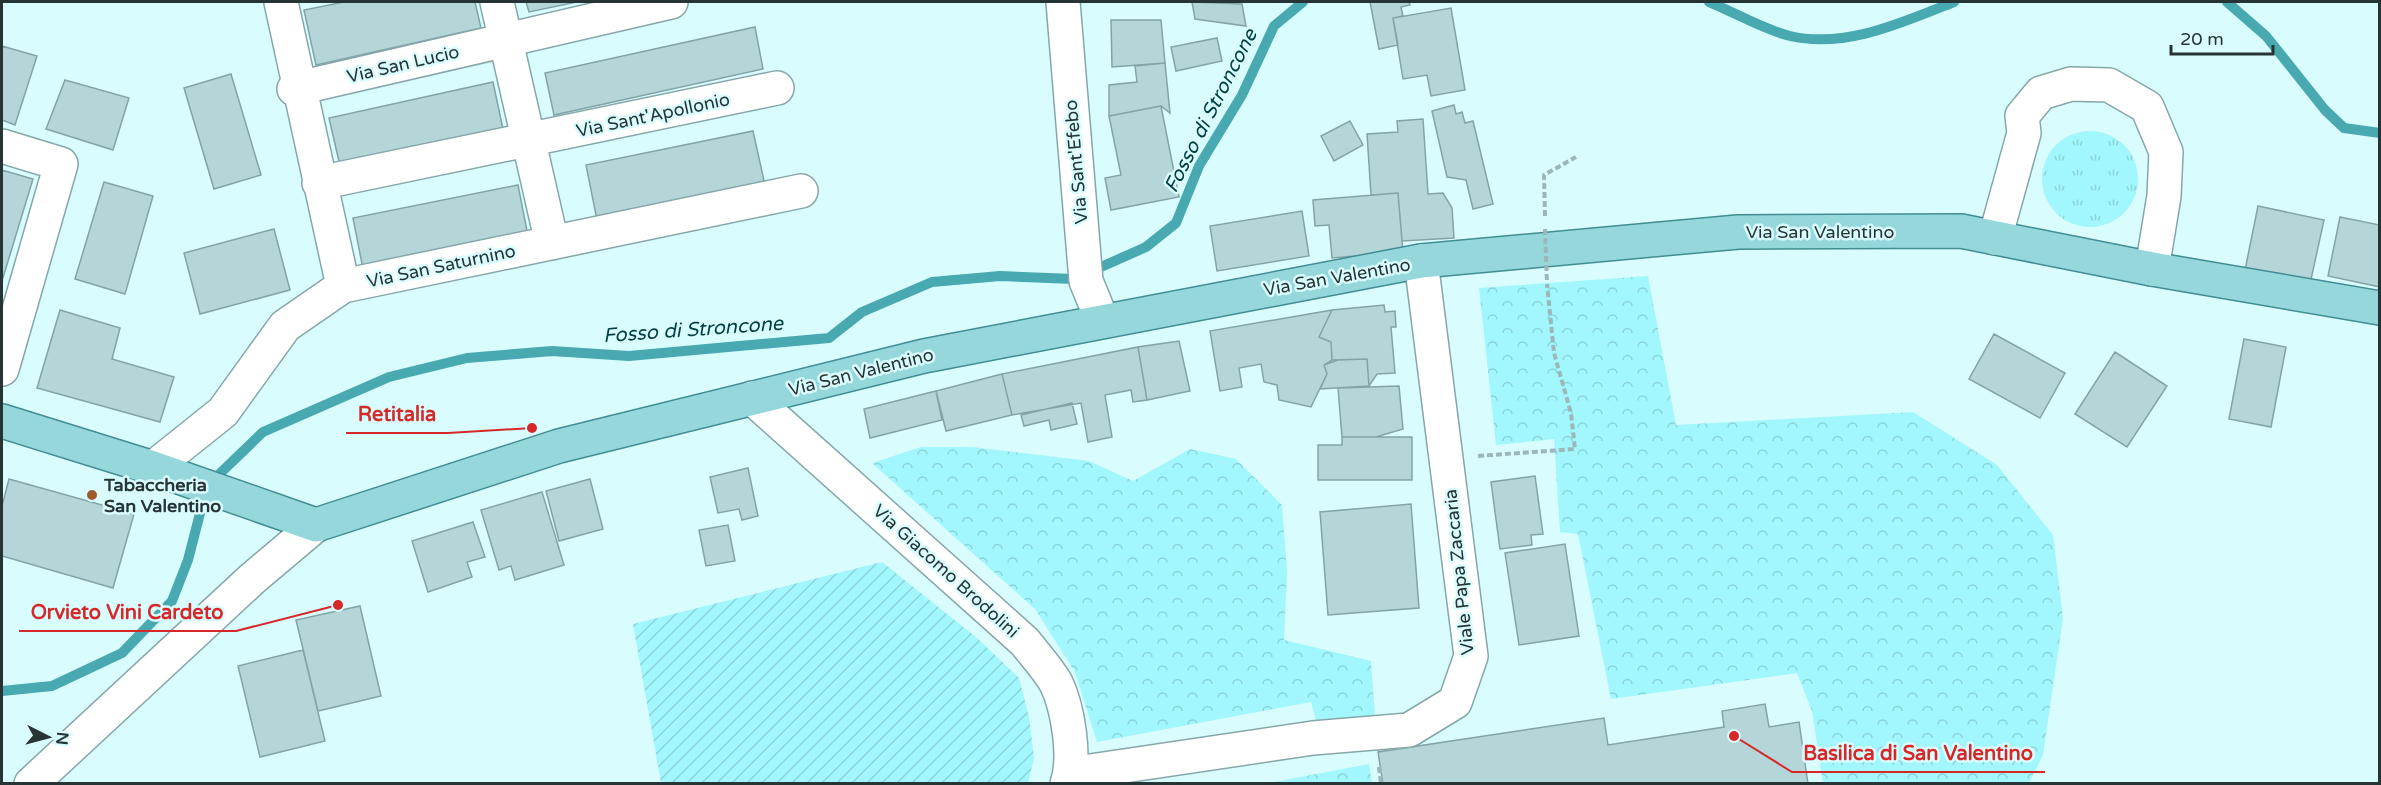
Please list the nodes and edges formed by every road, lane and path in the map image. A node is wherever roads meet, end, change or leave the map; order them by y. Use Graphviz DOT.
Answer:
graph roads {
  1 [pos="281,2"];
  2 [pos="497,2"];
  3 [pos="671,2"];
  4 [pos="1063,2"];
  5 [pos="506,40"];
  6 [pos="297,88"];
  7 [pos="777,88"];
  8 [pos="528,141"];
  9 [pos="2,146"];
  10 [pos="1576,158"];
  11 [pos="319,183"];
  12 [pos="801,191"];
  13 [pos="1995,238"];
  14 [pos="552,243"];
  15 [pos="1421,261"];
  16 [pos="2152,269"];
  17 [pos="343,286"];
  18 [pos="2379,308"];
  19 [pos="1101,320"];
  20 [pos="2,369"];
  21 [pos="752,398"];
  22 [pos="2,421"];
  23 [pos="1445,458"];
  24 [pos="153,468"];
  25 [pos="316,525"];
  26 [pos="1068,779"];
  27 [pos="32,783"];
  1 -- 6 [label="street"];
  2 -- 5 [label="street"];
  3 -- 5 [label="street, Via San Lucio"];
  4 -- 19 [label="street, Via Sant'Efebo"];
  5 -- 6 [label="street, Via San Lucio"];
  5 -- 8 [label="street"];
  6 -- 11 [label="street"];
  7 -- 8 [label="street, Via Sant'Apollonio"];
  8 -- 11 [label="street, Via Sant'Apollonio"];
  8 -- 14 [label="street"];
  9 -- 20 [label="street"];
  10 -- 23 [label="path, bridge"];
  11 -- 17 [label="street"];
  12 -- 14 [label="street, Via San Saturnino"];
  13 -- 15 [label="main road, Via San Valentino"];
  13 -- 16 [label="main road, Via San Valentino"];
  13 -- 16 [label="street"];
  14 -- 17 [label="street, Via San Saturnino"];
  15 -- 19 [label="main road, Via San Valentino"];
  15 -- 23 [label="street, Viale Papa Zaccaria"];
  16 -- 18 [label="main road, Via San Valentino"];
  17 -- 24 [label="street, Via San Saturnino"];
  19 -- 21 [label="main road, Via San Valentino"];
  21 -- 25 [label="main road, Via San Valentino"];
  21 -- 26 [label="street, Via Giacomo Brodolini"];
  22 -- 24 [label="main road"];
  23 -- 26 [label="street, Viale Papa Zaccaria"];
  24 -- 25 [label="main road"];
  25 -- 27 [label="street"];
}
